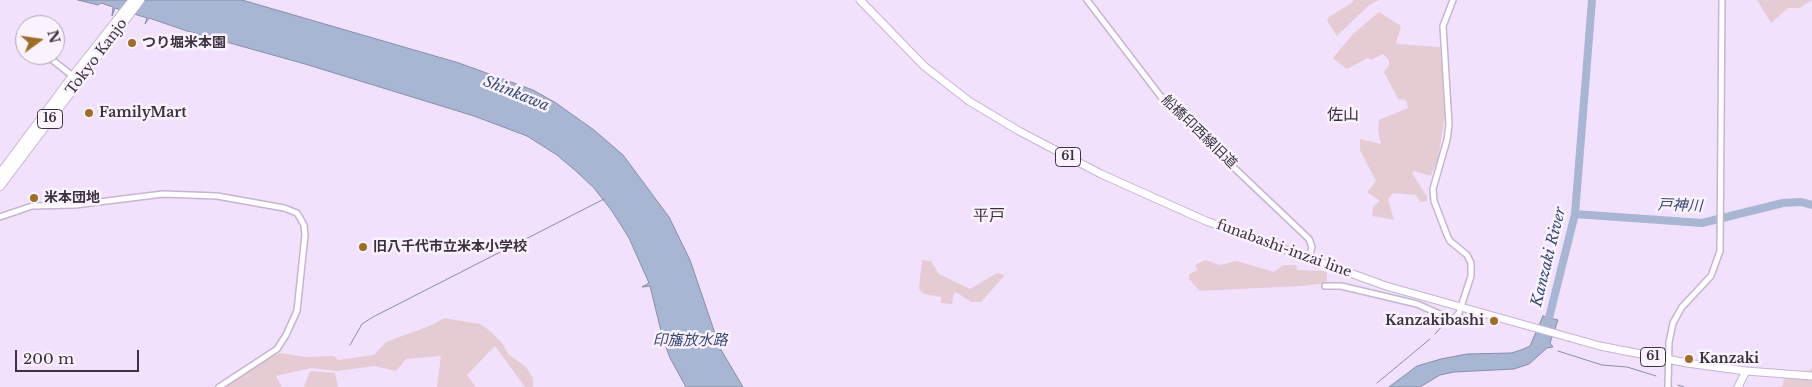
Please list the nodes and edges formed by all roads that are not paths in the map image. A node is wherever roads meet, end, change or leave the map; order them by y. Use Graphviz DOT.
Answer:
graph roads {
  1 [pos="133,0"];
  2 [pos="140,0"];
  3 [pos="860,0"];
  4 [pos="1087,0"];
  5 [pos="1452,0"];
  6 [pos="1722,0"];
  7 [pos="116,28"];
  8 [pos="59,65"];
  9 [pos="76,78"];
  10 [pos="0,174"];
  11 [pos="0,186"];
  12 [pos="0,217"];
  13 [pos="1309,258"];
  14 [pos="1325,286"];
  15 [pos="1461,307"];
  16 [pos="1669,360"];
  17 [pos="1746,371"];
  18 [pos="1812,376"];
  19 [pos="219,387"];
  20 [pos="1668,387"];
  21 [pos="1738,387"];
  1 -- 7 [label="highway, Tokyo Kanjo / 16"];
  2 -- 7 [label="highway, Tokyo Kanjo / 16"];
  3 -- 13 [label="main road, funabashi-inzai line / 61"];
  4 -- 13 [label="street, 船橋印西線旧道"];
  5 -- 15 [label="street"];
  6 -- 16 [label="street"];
  7 -- 9 [label="highway, Tokyo Kanjo / 16"];
  8 -- 9 [label="street"];
  9 -- 10 [label="highway, Tokyo Kanjo / 16"];
  9 -- 11 [label="highway, Tokyo Kanjo / 16"];
  12 -- 19 [label="street"];
  13 -- 15 [label="main road, funabashi-inzai line / 61"];
  14 -- 15 [label="street"];
  15 -- 16 [label="main road, funabashi-inzai line / 61"];
  16 -- 17 [label="main road, funabashi-inzai line / 61"];
  16 -- 20 [label="street"];
  17 -- 18 [label="main road, 61"];
  17 -- 21 [label="main road"];
}
